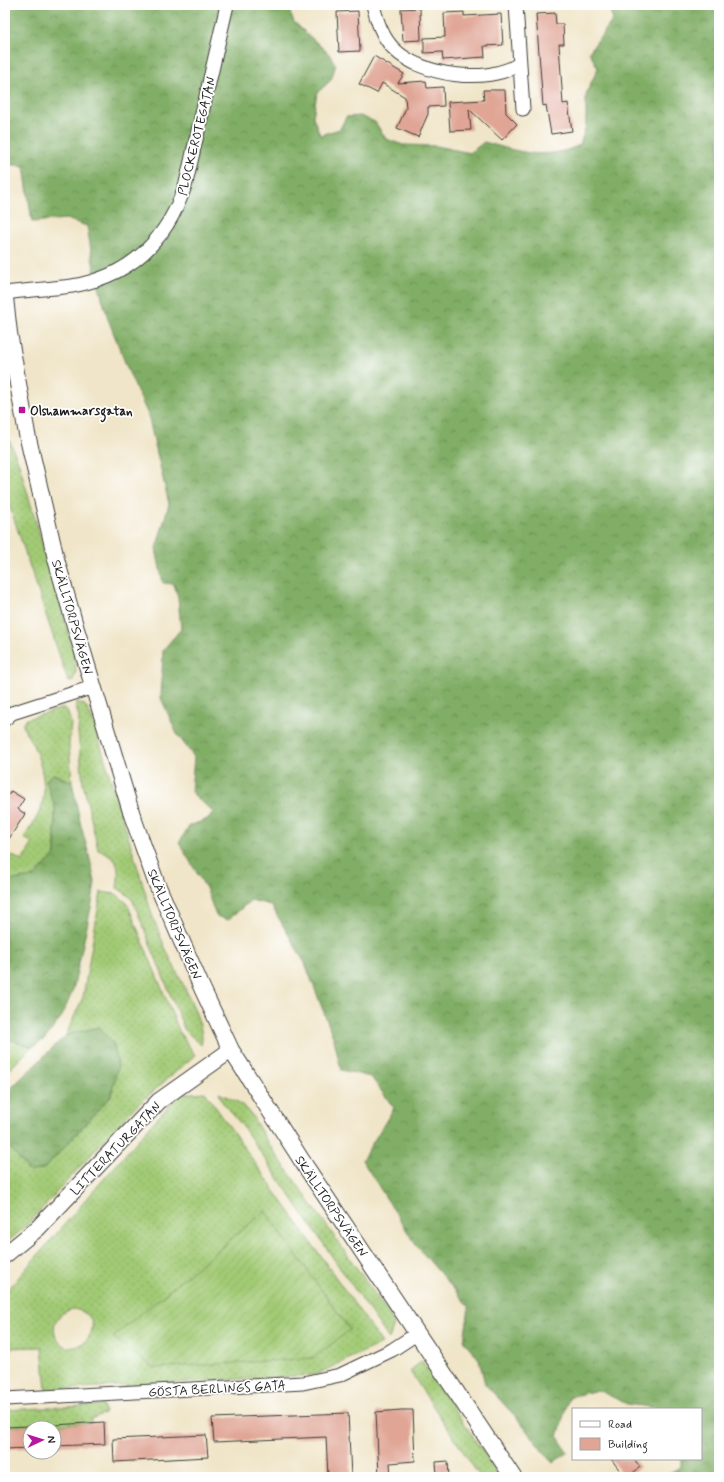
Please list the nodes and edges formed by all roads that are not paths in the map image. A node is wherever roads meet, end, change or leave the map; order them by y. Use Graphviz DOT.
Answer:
graph roads {
  1 [pos="227,5"];
  2 [pos="373,5"];
  3 [pos="516,5"];
  4 [pos="519,64"];
  5 [pos="522,109"];
  6 [pos="5,293"];
  7 [pos="5,298"];
  8 [pos="93,687"];
  9 [pos="5,719"];
  10 [pos="231,1050"];
  11 [pos="5,1255"];
  12 [pos="418,1333"];
  13 [pos="5,1399"];
  14 [pos="514,1477"];
  1 -- 6 [label="street, PLOCKEROTEGATAN"];
  2 -- 4 [label="street"];
  3 -- 4 [label="street"];
  4 -- 5 [label="street"];
  7 -- 8 [label="street, SKÄLLTORPSVÄGEN"];
  8 -- 9 [label="street"];
  8 -- 10 [label="street, SKÄLLTORPSVÄGEN"];
  10 -- 11 [label="street, LITTERATURGATAN"];
  10 -- 12 [label="street, SKÄLLTORPSVÄGEN"];
  12 -- 13 [label="street, GÖSTA BERLINGS GATA"];
  12 -- 14 [label="street, SKÄLLTORPSVÄGEN"];
}
